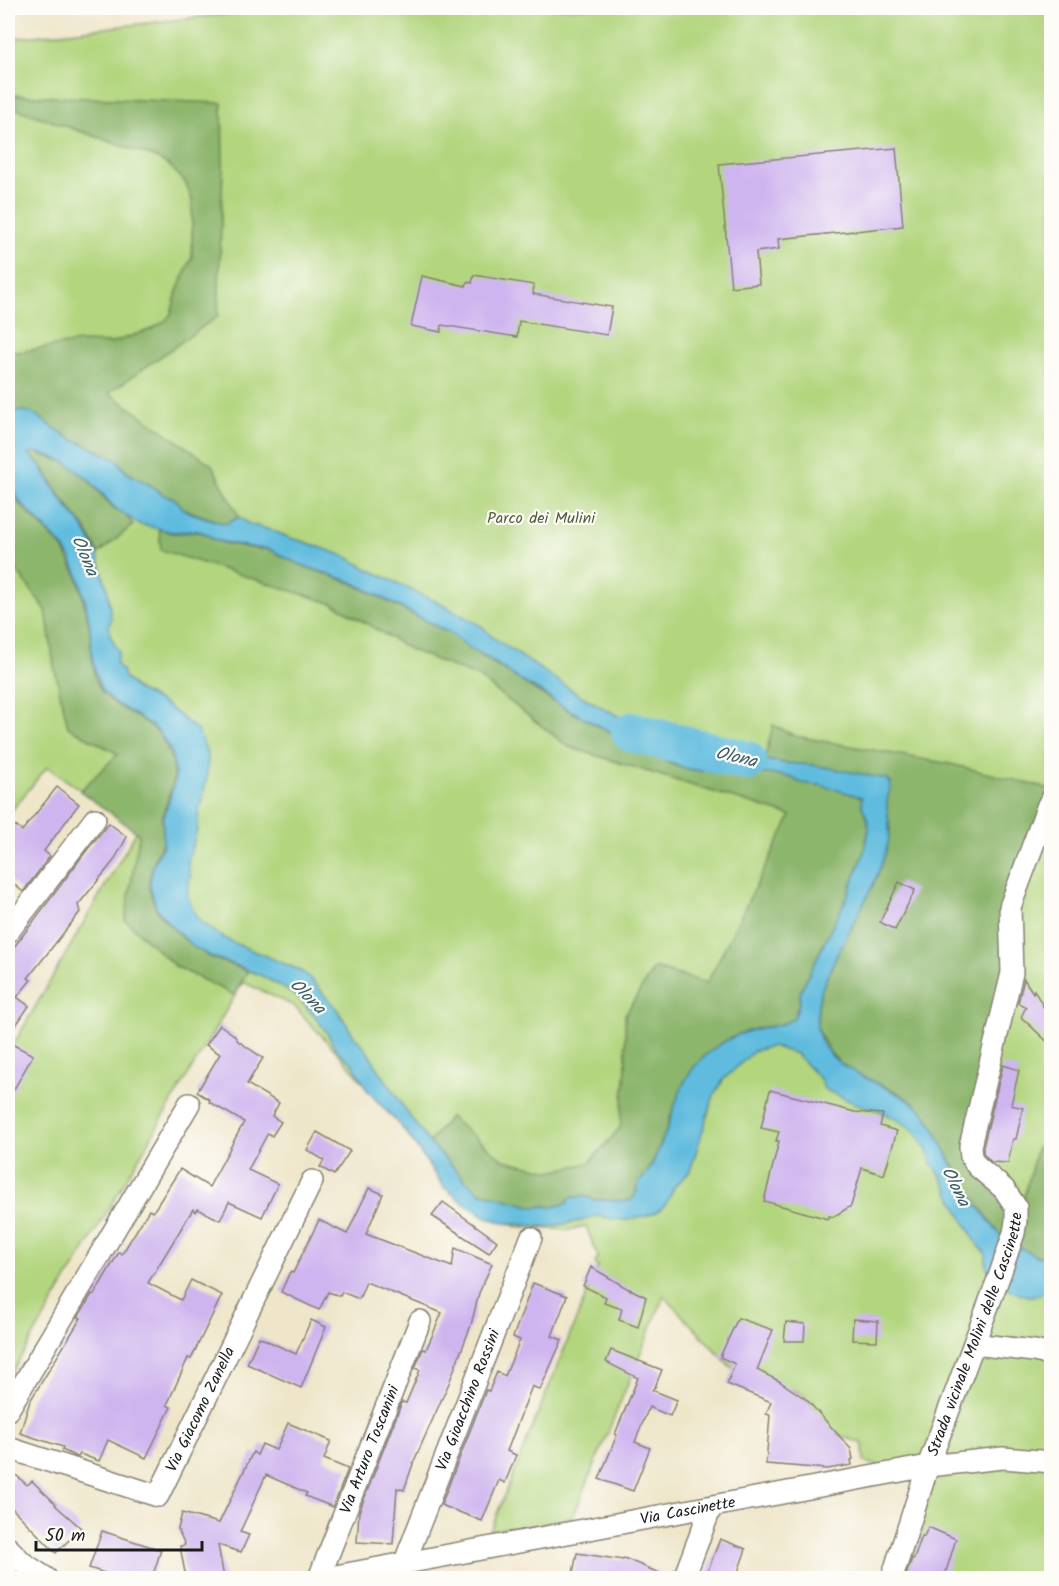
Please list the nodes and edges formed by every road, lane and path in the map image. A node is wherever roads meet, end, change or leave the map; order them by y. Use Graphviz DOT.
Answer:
graph roads {
  1 [pos="1050,802"];
  2 [pos="95,819"];
  3 [pos="8,932"];
  4 [pos="189,1104"];
  5 [pos="312,1181"];
  6 [pos="531,1238"];
  7 [pos="420,1321"];
  8 [pos="974,1344"];
  9 [pos="1052,1355"];
  10 [pos="8,1410"];
  11 [pos="8,1448"];
  12 [pos="1052,1462"];
  13 [pos="928,1466"];
  14 [pos="711,1507"];
  15 [pos="8,1548"];
  16 [pos="404,1564"];
  17 [pos="29,1570"];
  18 [pos="46,1578"];
  19 [pos="319,1578"];
  20 [pos="325,1578"];
  21 [pos="684,1578"];
  22 [pos="892,1578"];
  1 -- 8 [label="street, Strada vicinale Molini delle Cascinette"];
  2 -- 3 [label="street"];
  4 -- 10 [label="street"];
  5 -- 11 [label="street, Via Giacomo Zanella"];
  6 -- 16 [label="street, Via Gioacchino Rossini"];
  7 -- 19 [label="street, Via Arturo Toscanini"];
  8 -- 9 [label="street"];
  8 -- 13 [label="street, Strada vicinale Molini delle Cascinette"];
  12 -- 13 [label="street, Via Cascinette"];
  13 -- 14 [label="street, Via Cascinette"];
  13 -- 22 [label="street, Strada vicinale Molini delle Cascinette"];
  14 -- 16 [label="street, Via Cascinette"];
  14 -- 21 [label="street"];
  15 -- 17 [label="street"];
  16 -- 20 [label="street, Via Cascinette"];
  17 -- 18 [label="street"];
}
